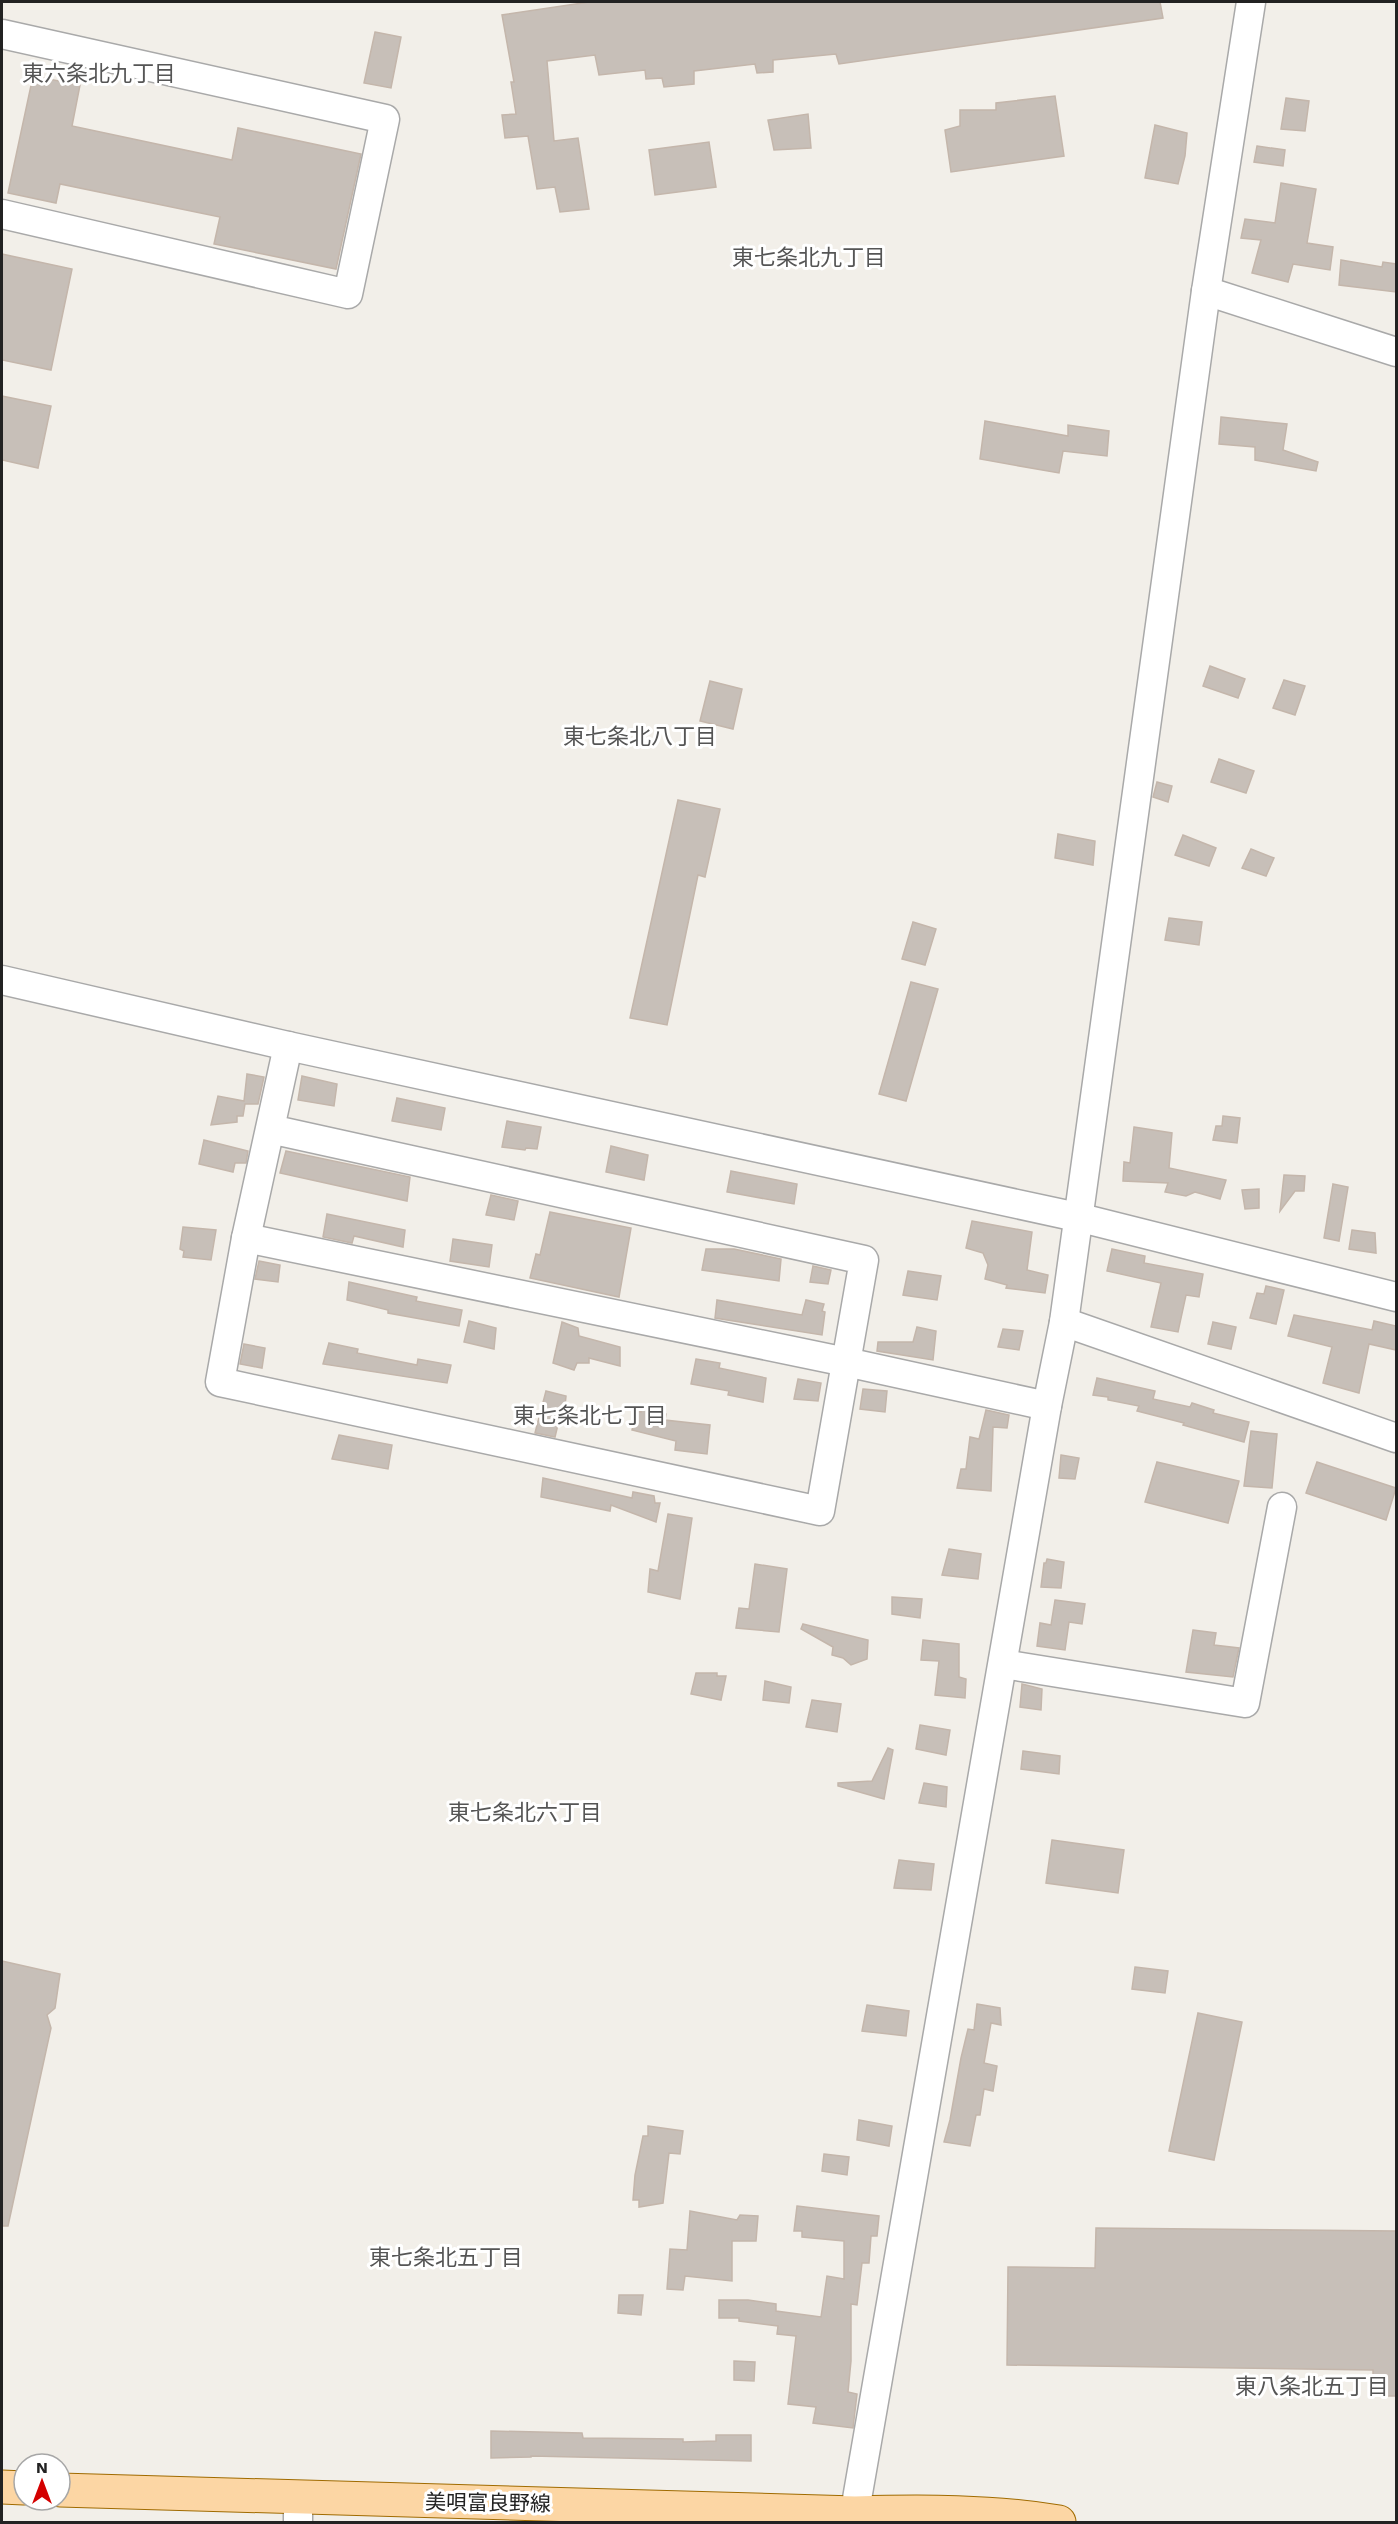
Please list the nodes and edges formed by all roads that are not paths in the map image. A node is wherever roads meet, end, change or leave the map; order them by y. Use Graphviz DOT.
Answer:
graph roads {
  1 [pos="1251,2"];
  2 [pos="2,34"];
  3 [pos="2,214"];
  4 [pos="1206,291"];
  5 [pos="1396,352"];
  6 [pos="2,980"];
  7 [pos="288,1046"];
  8 [pos="270,1130"];
  9 [pos="1077,1217"];
  10 [pos="246,1238"];
  11 [pos="1396,1297"];
  12 [pos="1064,1322"];
  13 [pos="846,1362"];
  14 [pos="1047,1406"];
  15 [pos="1396,1438"];
  16 [pos="1281,1507"];
  17 [pos="1004,1664"];
  18 [pos="72,2491"];
  19 [pos="298,2510"];
  20 [pos="854,2518"];
  21 [pos="1059,2523"];
  1 -- 4 [label="street"];
  2 -- 3 [label="street"];
  4 -- 5 [label="street"];
  4 -- 9 [label="street"];
  6 -- 7 [label="street"];
  7 -- 8 [label="street"];
  7 -- 9 [label="street"];
  8 -- 10 [label="street"];
  8 -- 13 [label="street"];
  9 -- 11 [label="street"];
  9 -- 12 [label="street"];
  10 -- 13 [label="street"];
  10 -- 13 [label="street"];
  12 -- 14 [label="street"];
  12 -- 15 [label="street"];
  13 -- 14 [label="street"];
  14 -- 17 [label="street"];
  16 -- 17 [label="street"];
  17 -- 20 [label="street"];
  18 -- 19 [label="main road, 美唄富良野線"];
  19 -- 20 [label="main road, 美唄富良野線"];
  20 -- 21 [label="main road, 美唄富良野線"];
}
